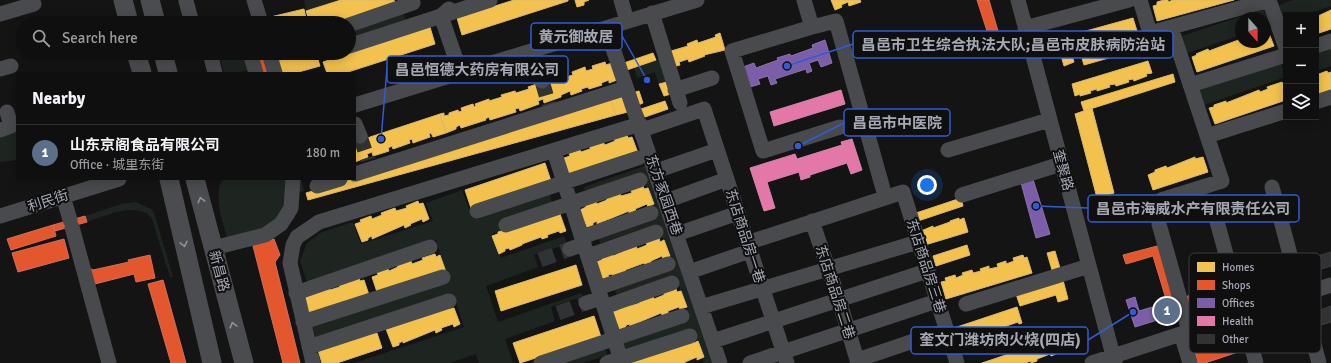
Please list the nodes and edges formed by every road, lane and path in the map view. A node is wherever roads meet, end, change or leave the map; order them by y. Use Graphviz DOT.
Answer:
graph roads {
  1 [pos="123,0"];
  2 [pos="150,0"];
  3 [pos="254,0"];
  4 [pos="457,0"];
  5 [pos="490,0"];
  6 [pos="621,0"];
  7 [pos="697,0"];
  8 [pos="804,0"];
  9 [pos="1018,0"];
  10 [pos="1129,0"];
  11 [pos="1140,0"];
  12 [pos="1269,0"];
  13 [pos="186,2"];
  14 [pos="411,2"];
  15 [pos="34,4"];
  16 [pos="652,13"];
  17 [pos="0,14"];
  18 [pos="127,16"];
  19 [pos="154,16"];
  20 [pos="190,16"];
  21 [pos="259,16"];
  22 [pos="442,16"];
  23 [pos="628,21"];
  24 [pos="356,22"];
  25 [pos="812,27"];
  26 [pos="1171,27"];
  27 [pos="606,28"];
  28 [pos="1025,28"];
  29 [pos="1283,40"];
  30 [pos="1331,41"];
  31 [pos="356,44"];
  32 [pos="1319,45"];
  33 [pos="533,51"];
  34 [pos="1283,56"];
  35 [pos="138,60"];
  36 [pos="165,60"];
  37 [pos="212,60"];
  38 [pos="252,60"];
  39 [pos="271,60"];
  40 [pos="142,72"];
  41 [pos="168,72"];
  42 [pos="215,72"];
  43 [pos="256,72"];
  44 [pos="275,72"];
  45 [pos="461,74"];
  46 [pos="712,78"];
  47 [pos="542,81"];
  48 [pos="1190,85"];
  49 [pos="626,88"];
  50 [pos="1331,97"];
  51 [pos="1319,101"];
  52 [pos="356,105"];
  53 [pos="7,112"];
  54 [pos="1283,112"];
  55 [pos="1049,120"];
  56 [pos="641,127"];
  57 [pos="840,127"];
  58 [pos="0,130"];
  59 [pos="1207,136"];
  60 [pos="717,150"];
  61 [pos="948,150"];
  62 [pos="554,151"];
  63 [pos="638,158"];
  64 [pos="1061,164"];
  65 [pos="656,171"];
  66 [pos="356,173"];
  67 [pos="115,180"];
  68 [pos="169,180"];
  69 [pos="195,180"];
  70 [pos="293,180"];
  71 [pos="337,180"];
  72 [pos="640,180"];
  73 [pos="727,180"];
  74 [pos="564,182"];
  75 [pos="317,186"];
  76 [pos="1272,187"];
  77 [pos="883,189"];
  78 [pos="962,195"];
  79 [pos="63,196"];
  80 [pos="1161,200"];
  81 [pos="666,201"];
  82 [pos="571,203"];
  83 [pos="1213,207"];
  84 [pos="477,211"];
  85 [pos="651,213"];
  86 [pos="738,214"];
  87 [pos="0,216"];
  88 [pos="812,222"];
  89 [pos="281,224"];
  90 [pos="1158,224"];
  91 [pos="506,225"];
  92 [pos="656,232"];
  93 [pos="677,234"];
  94 [pos="297,238"];
  95 [pos="918,242"];
  96 [pos="584,246"];
  97 [pos="430,247"];
  98 [pos="749,247"];
  99 [pos="213,248"];
  100 [pos="570,249"];
  101 [pos="1226,253"];
  102 [pos="1290,253"];
  103 [pos="668,264"];
  104 [pos="1088,266"];
  105 [pos="828,269"];
  106 [pos="927,271"];
  107 [pos="690,272"];
  108 [pos="443,277"];
  109 [pos="672,283"];
  110 [pos="1331,285"];
  111 [pos="1321,288"];
  112 [pos="763,289"];
  113 [pos="296,293"];
  114 [pos="601,297"];
  115 [pos="839,300"];
  116 [pos="937,300"];
  117 [pos="448,301"];
  118 [pos="586,303"];
  119 [pos="966,304"];
  120 [pos="701,307"];
  121 [pos="682,316"];
  122 [pos="773,321"];
  123 [pos="303,322"];
  124 [pos="848,330"];
  125 [pos="946,330"];
  126 [pos="1189,331"];
  127 [pos="1185,332"];
  128 [pos="690,336"];
  129 [pos="614,338"];
  130 [pos="713,341"];
  131 [pos="309,346"];
  132 [pos="1253,353"];
  133 [pos="1316,353"];
  134 [pos="785,357"];
  135 [pos="1114,360"];
  136 [pos="858,361"];
  137 [pos="617,362"];
  138 [pos="109,363"];
  139 [pos="212,363"];
  140 [pos="244,363"];
  141 [pos="313,363"];
  142 [pos="541,363"];
  143 [pos="720,363"];
  144 [pos="750,363"];
  145 [pos="957,363"];
  146 [pos="1092,363"];
  147 [pos="1190,363"];
  148 [pos="1256,363"];
  149 [pos="1319,363"];
  1 -- 18 [label="main road"];
  2 -- 19 [label="main road"];
  3 -- 21 [label="street"];
  4 -- 22 [label="street"];
  5 -- 22 [label="street"];
  6 -- 23 [label="street"];
  7 -- 16 [label="street"];
  8 -- 25 [label="street"];
  9 -- 28 [label="street, 奎聚路"];
  10 -- 28 [label="street"];
  11 -- 26 [label="street"];
  12 -- 26 [label="street"];
  12 -- 29 [label="street"];
  13 -- 20 [label="street"];
  14 -- 22 [label="street"];
  14 -- 24 [label="street"];
  15 -- 17 [label="street"];
  16 -- 23 [label="street"];
  16 -- 46 [label="street"];
  22 -- 31 [label="street"];
  22 -- 45 [label="street"];
  23 -- 27 [label="street"];
  25 -- 57 [label="street"];
  25 -- 77 [label="street"];
  26 -- 48 [label="street"];
  27 -- 33 [label="street"];
  27 -- 49 [label="street, 东方家园西巷"];
  28 -- 55 [label="street, 奎聚路"];
  30 -- 32 [label="street"];
  33 -- 45 [label="street"];
  33 -- 47 [label="street"];
  34 -- 48 [label="street"];
  35 -- 40 [label="main road"];
  36 -- 41 [label="main road"];
  37 -- 42 [label="street"];
  38 -- 43 [label="street"];
  39 -- 44 [label="street"];
  45 -- 52 [label="street"];
  48 -- 59 [label="street"];
  49 -- 56 [label="street, 东方家园西巷"];
  49 -- 66 [label="street"];
  50 -- 51 [label="street"];
  53 -- 58 [label="street"];
  54 -- 59 [label="street"];
  55 -- 61 [label="street"];
  55 -- 64 [label="street, 奎聚路"];
  56 -- 60 [label="street, 东店商品房一巷"];
  56 -- 62 [label="street"];
  56 -- 65 [label="street, 东方家园西巷"];
  59 -- 80 [label="street"];
  60 -- 65 [label="street"];
  60 -- 73 [label="street, 东店商品房一巷"];
  62 -- 74 [label="street"];
  62 -- 94 [label="street"];
  63 -- 74 [label="street"];
  64 -- 78 [label="street"];
  64 -- 104 [label="street, 奎聚路"];
  65 -- 81 [label="street, 东方家园西巷"];
  67 -- 79 [label="street, 利民街"];
  68 -- 139 [label="main road, 新昌路, one-way"];
  99 -- 69 [label="main road, 新昌路, one-way"];
  70 -- 89 [label="street"];
  71 -- 75 [label="street"];
  72 -- 82 [label="street"];
  73 -- 81 [label="street"];
  73 -- 86 [label="street, 东店商品房一巷"];
  74 -- 82 [label="street"];
  74 -- 84 [label="street"];
  76 -- 102 [label="street"];
  79 -- 87 [label="street, 利民街"];
  79 -- 138 [label="street"];
  81 -- 93 [label="street, 东方家园西巷"];
  82 -- 91 [label="street"];
  82 -- 96 [label="street"];
  83 -- 101 [label="street"];
  85 -- 96 [label="street"];
  86 -- 93 [label="street"];
  86 -- 98 [label="street, 东店商品房一巷"];
  88 -- 95 [label="street, 东店商品房三巷"];
  88 -- 98 [label="street"];
  88 -- 105 [label="street, 东店商品房二巷"];
  89 -- 94 [label="street"];
  89 -- 99 [label="street"];
  90 -- 127 [label="street"];
  92 -- 96 [label="street"];
  93 -- 107 [label="street, 东方家园西巷"];
  94 -- 113 [label="street"];
  95 -- 105 [label="street"];
  95 -- 106 [label="street, 东店商品房三巷"];
  96 -- 100 [label="street"];
  96 -- 114 [label="street"];
  97 -- 113 [label="street"];
  98 -- 107 [label="street"];
  98 -- 112 [label="street, 东店商品房一巷"];
  140 -- 99 [label="main road, 新昌路, one-way"];
  103 -- 114 [label="street"];
  104 -- 119 [label="street"];
  104 -- 135 [label="street, 奎聚路"];
  105 -- 112 [label="street"];
  105 -- 115 [label="street, 东店商品房二巷"];
  106 -- 115 [label="street"];
  106 -- 116 [label="street, 东店商品房三巷"];
  107 -- 120 [label="street, 东方家园西巷"];
  108 -- 123 [label="street"];
  109 -- 114 [label="street"];
  110 -- 111 [label="street"];
  112 -- 120 [label="street"];
  112 -- 122 [label="street, 东店商品房一巷"];
  113 -- 123 [label="street"];
  114 -- 118 [label="street"];
  114 -- 129 [label="street"];
  115 -- 122 [label="street"];
  115 -- 124 [label="street, 东店商品房二巷"];
  116 -- 124 [label="street"];
  116 -- 125 [label="street, 东店商品房三巷"];
  117 -- 131 [label="street"];
  120 -- 130 [label="street, 东方家园西巷"];
  121 -- 129 [label="street"];
  122 -- 130 [label="street"];
  122 -- 134 [label="street, 东店商品房一巷"];
  123 -- 131 [label="street"];
  124 -- 134 [label="street"];
  124 -- 136 [label="street, 东店商品房二巷"];
  125 -- 136 [label="street"];
  125 -- 145 [label="street, 东店商品房三巷"];
  126 -- 127 [label="street"];
  127 -- 135 [label="street"];
  127 -- 147 [label="street"];
  128 -- 137 [label="street"];
  129 -- 137 [label="street"];
  129 -- 142 [label="street"];
  130 -- 143 [label="street, 东方家园西巷"];
  131 -- 141 [label="street"];
  132 -- 148 [label="street"];
  133 -- 149 [label="street"];
  134 -- 144 [label="street"];
  135 -- 146 [label="street"];
}
